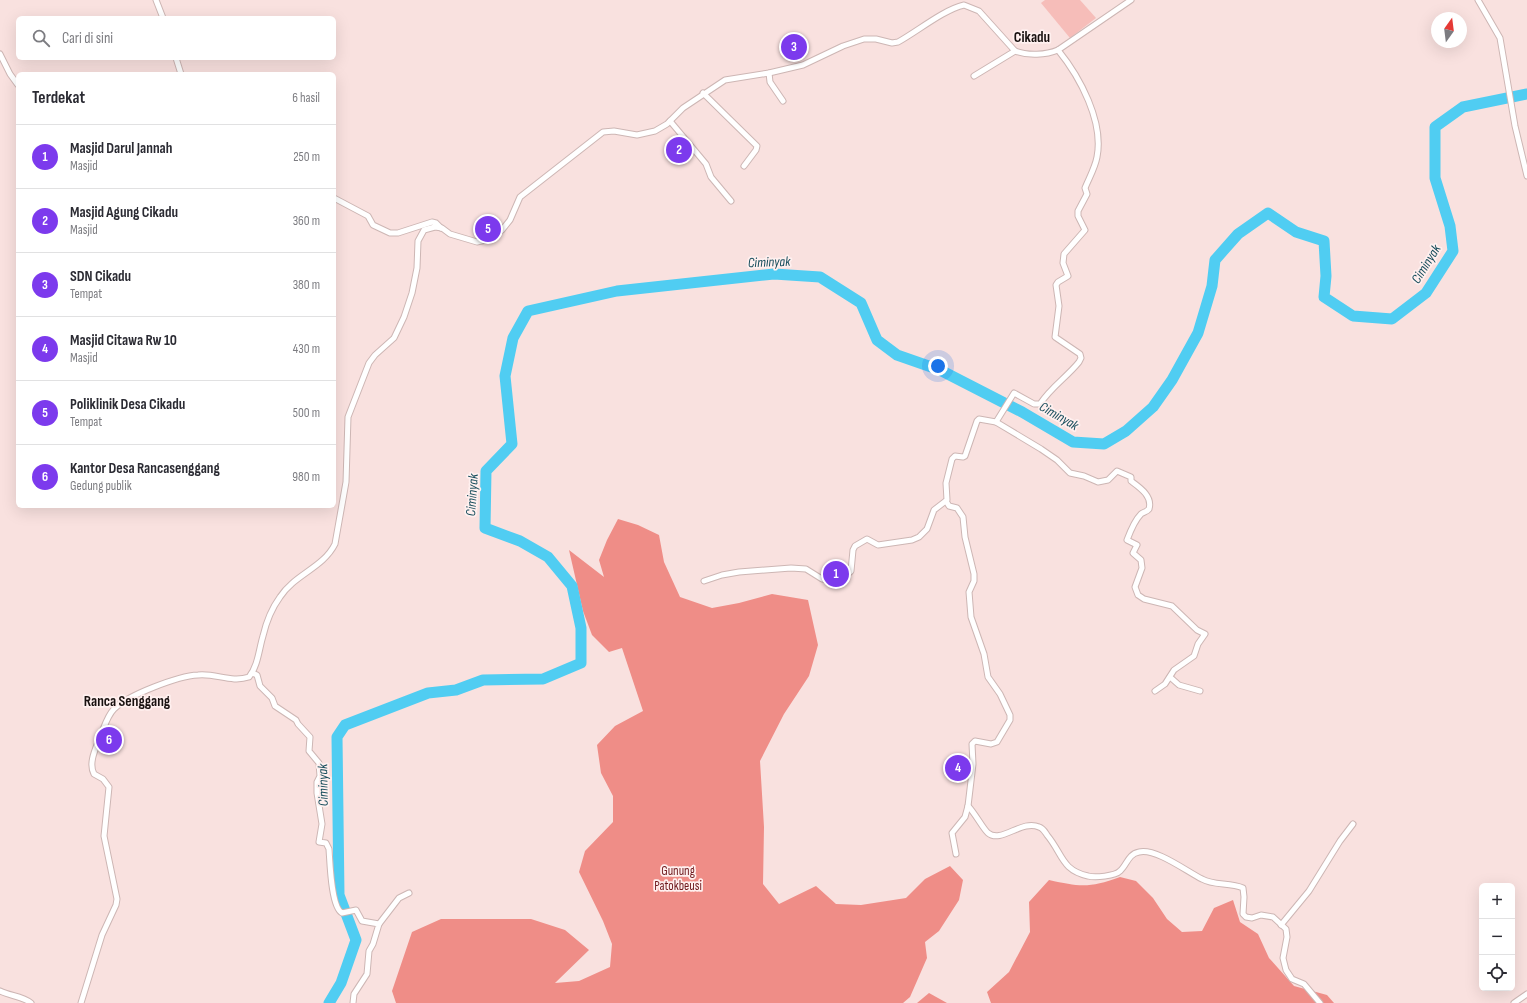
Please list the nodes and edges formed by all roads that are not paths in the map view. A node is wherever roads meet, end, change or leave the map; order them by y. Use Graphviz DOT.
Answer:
graph roads {
  1 [pos="156,0"];
  2 [pos="1131,0"];
  3 [pos="1478,0"];
  4 [pos="162,16"];
  5 [pos="1058,50"];
  6 [pos="1015,51"];
  7 [pos="0,54"];
  8 [pos="177,60"];
  9 [pos="180,72"];
  10 [pos="769,73"];
  11 [pos="974,76"];
  12 [pos="16,82"];
  13 [pos="703,94"];
  14 [pos="783,102"];
  15 [pos="670,121"];
  16 [pos="744,166"];
  17 [pos="1527,176"];
  18 [pos="336,199"];
  19 [pos="731,201"];
  20 [pos="442,228"];
  21 [pos="996,422"];
  22 [pos="946,501"];
  23 [pos="704,581"];
  24 [pos="252,673"];
  25 [pos="1170,678"];
  26 [pos="1200,690"];
  27 [pos="1155,691"];
  28 [pos="968,806"];
  29 [pos="1353,824"];
  30 [pos="956,854"];
  31 [pos="409,893"];
  32 [pos="379,924"];
  33 [pos="1281,924"];
  34 [pos="0,991"];
  35 [pos="1527,994"];
  36 [pos="31,1003"];
  37 [pos="82,1003"];
  38 [pos="353,1003"];
  39 [pos="1320,1003"];
  40 [pos="1514,1003"];
  1 -- 4 [label="street"];
  2 -- 5 [label="street"];
  3 -- 17 [label="street"];
  5 -- 6 [label="street"];
  5 -- 21 [label="street"];
  6 -- 10 [label="street"];
  6 -- 11 [label="street"];
  7 -- 12 [label="street"];
  8 -- 9 [label="street"];
  10 -- 13 [label="street"];
  10 -- 14 [label="street"];
  13 -- 15 [label="street"];
  13 -- 16 [label="street"];
  15 -- 19 [label="street"];
  15 -- 20 [label="street"];
  18 -- 20 [label="street"];
  20 -- 24 [label="street"];
  21 -- 22 [label="street"];
  21 -- 25 [label="street"];
  22 -- 23 [label="street"];
  22 -- 28 [label="street"];
  24 -- 32 [label="street"];
  24 -- 37 [label="street"];
  25 -- 26 [label="street"];
  25 -- 27 [label="street"];
  28 -- 30 [label="street"];
  28 -- 33 [label="street"];
  29 -- 33 [label="street"];
  31 -- 32 [label="street"];
  32 -- 38 [label="street"];
  33 -- 39 [label="street"];
  34 -- 36 [label="street"];
  35 -- 40 [label="street"];
}
